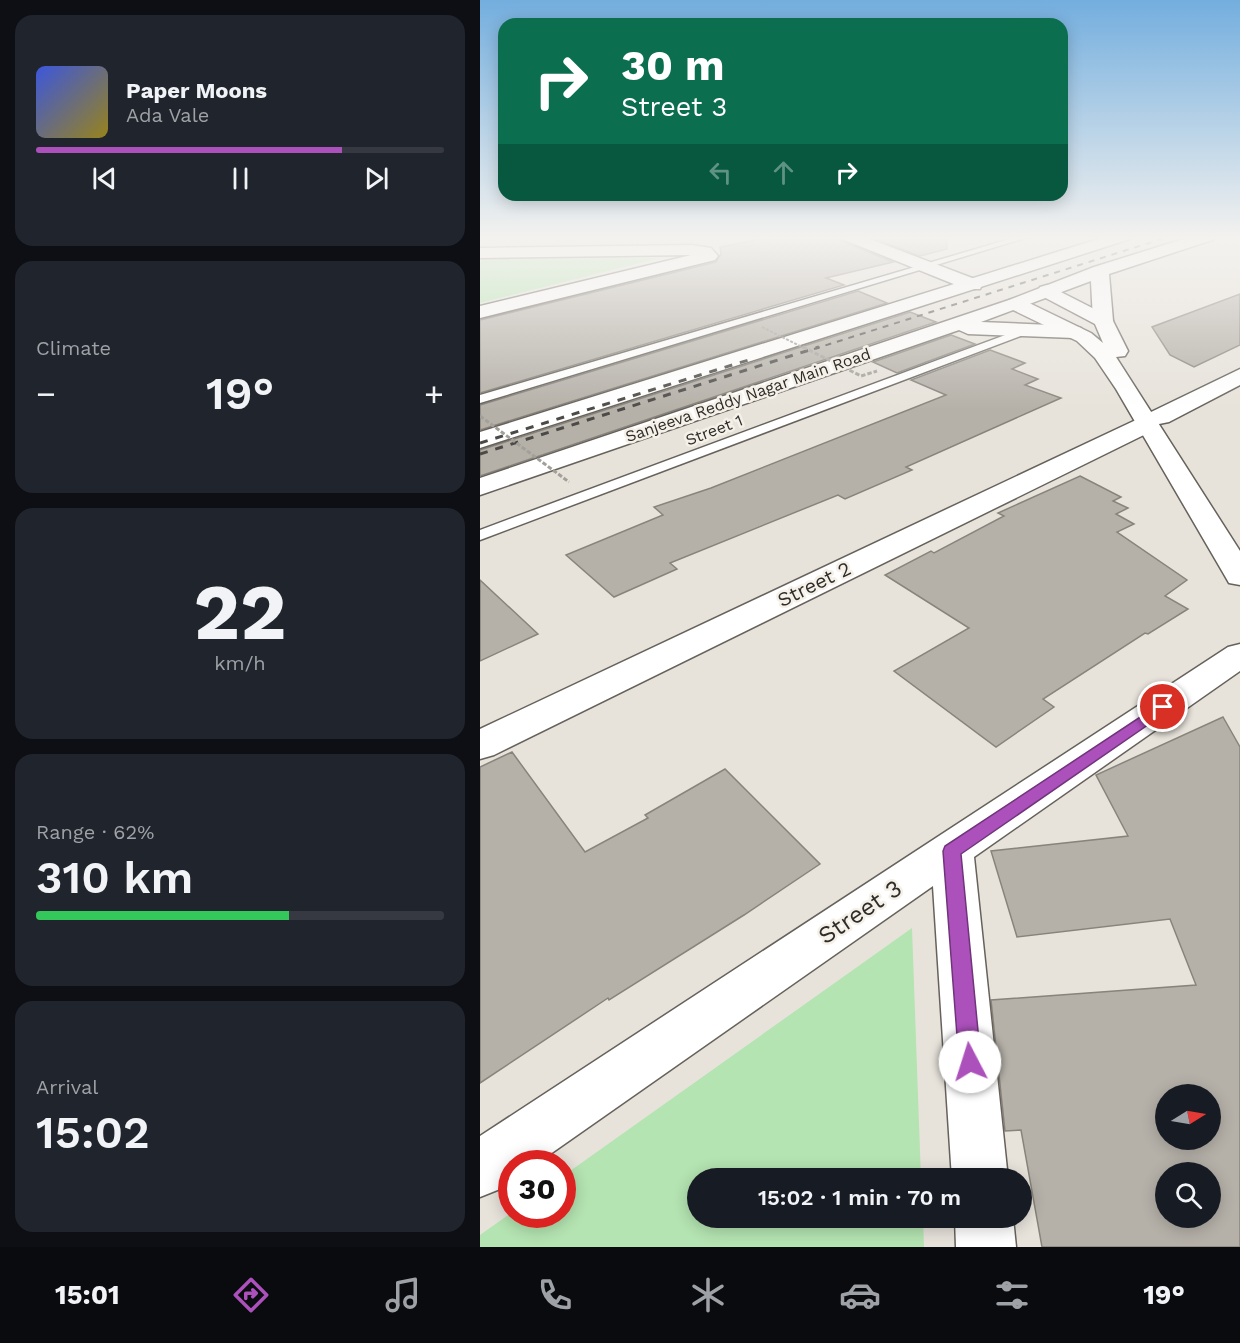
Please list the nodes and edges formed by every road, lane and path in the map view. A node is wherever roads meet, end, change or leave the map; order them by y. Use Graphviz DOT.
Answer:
graph roads {
  1 [pos="553,294"];
  2 [pos="834,294"];
  3 [pos="944,294"];
  4 [pos="1039,294"];
  5 [pos="1052,294"];
  6 [pos="1104,294"];
  7 [pos="1016,304"];
  8 [pos="480,312"];
  9 [pos="762,327"];
  10 [pos="947,327"];
  11 [pos="1027,330"];
  12 [pos="1078,334"];
  13 [pos="1110,335"];
  14 [pos="877,371"];
  15 [pos="1240,376"];
  16 [pos="480,399"];
  17 [pos="480,416"];
  18 [pos="1154,420"];
  19 [pos="480,440"];
  20 [pos="569,482"];
  21 [pos="480,487"];
  22 [pos="480,536"];
  23 [pos="1240,540"];
  24 [pos="1240,576"];
  25 [pos="1240,655"];
  26 [pos="480,745"];
  27 [pos="952,851"];
  28 [pos="979,1168"];
  29 [pos="480,1169"];
  30 [pos="985,1228"];
  31 [pos="986,1247"];
  1 -- 8 [label="main road"];
  2 -- 16 [label="lane"];
  3 -- 19 [label="main road, Sanjeeva Reddy Nagar Main Road"];
  4 -- 7 [label="main road, Sanjeeva Reddy Nagar Main Road"];
  5 -- 13 [label="main road"];
  6 -- 13 [label="main road"];
  7 -- 10 [label="main road, Sanjeeva Reddy Nagar Main Road"];
  7 -- 12 [label="main road"];
  9 -- 14 [label="path, bridge"];
  10 -- 11 [label="main road"];
  10 -- 21 [label="main road, Sanjeeva Reddy Nagar Main Road"];
  11 -- 12 [label="main road"];
  11 -- 22 [label="lane, Street 1"];
  12 -- 13 [label="main road"];
  12 -- 18 [label="main road"];
  13 -- 18 [label="main road"];
  15 -- 18 [label="main road, Street 2"];
  17 -- 20 [label="path, bridge"];
  18 -- 23 [label="main road"];
  18 -- 24 [label="main road"];
  18 -- 26 [label="main road, Street 2"];
  25 -- 27 [label="main road, Street 3"];
  27 -- 28 [label="main road"];
  27 -- 29 [label="main road, Street 3"];
  30 -- 31 [label="main road"];
}
